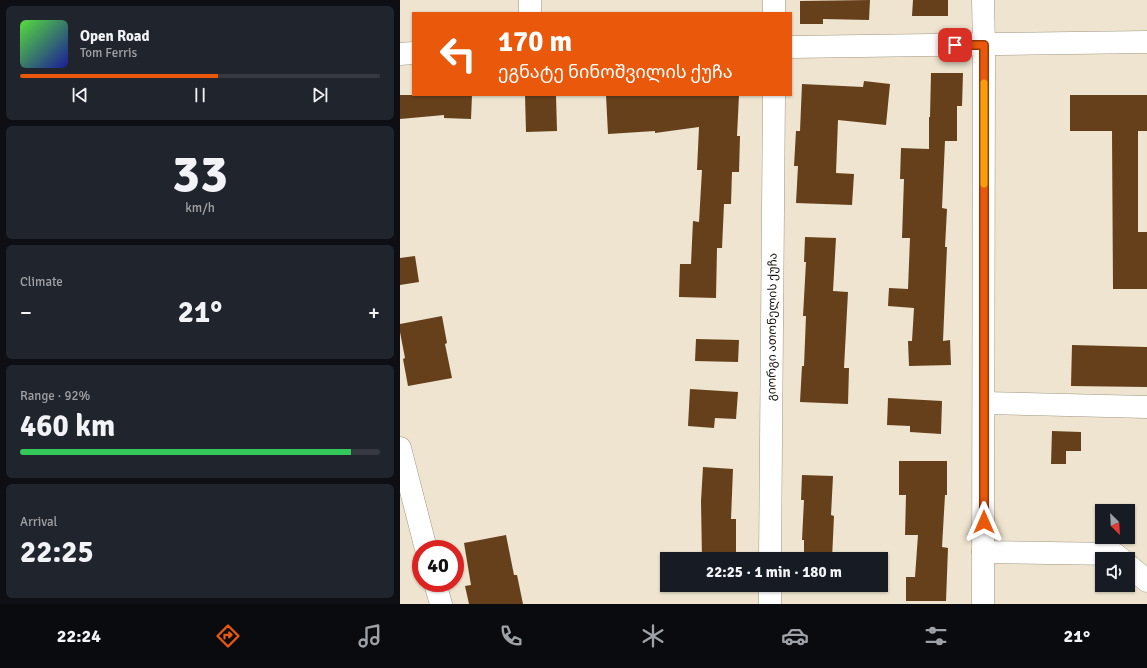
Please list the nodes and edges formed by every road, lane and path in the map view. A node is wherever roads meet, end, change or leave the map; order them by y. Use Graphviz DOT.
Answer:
graph roads {
  1 [pos="530,0"];
  2 [pos="774,0"];
  3 [pos="983,0"];
  4 [pos="530,12"];
  5 [pos="774,12"];
  6 [pos="1147,42"];
  7 [pos="984,45"];
  8 [pos="792,47"];
  9 [pos="412,53"];
  10 [pos="400,54"];
  11 [pos="774,96"];
  12 [pos="984,403"];
  13 [pos="1147,407"];
  14 [pos="400,448"];
  15 [pos="424,540"];
  16 [pos="770,552"];
  17 [pos="984,552"];
  18 [pos="1095,554"];
  19 [pos="1135,571"];
  20 [pos="1147,581"];
  21 [pos="437,592"];
  22 [pos="770,592"];
  23 [pos="440,604"];
  24 [pos="770,604"];
  25 [pos="983,604"];
  1 -- 4 [label="street"];
  2 -- 5 [label="street"];
  3 -- 7 [label="street"];
  6 -- 7 [label="street"];
  7 -- 8 [label="street"];
  7 -- 12 [label="street"];
  9 -- 10 [label="street"];
  11 -- 16 [label="street, გიორგი ათონელის ქუჩა"];
  12 -- 13 [label="street"];
  12 -- 17 [label="street"];
  14 -- 15 [label="street"];
  17 -- 18 [label="street"];
  17 -- 25 [label="street"];
  19 -- 20 [label="street"];
  21 -- 23 [label="street"];
  22 -- 24 [label="street"];
}
